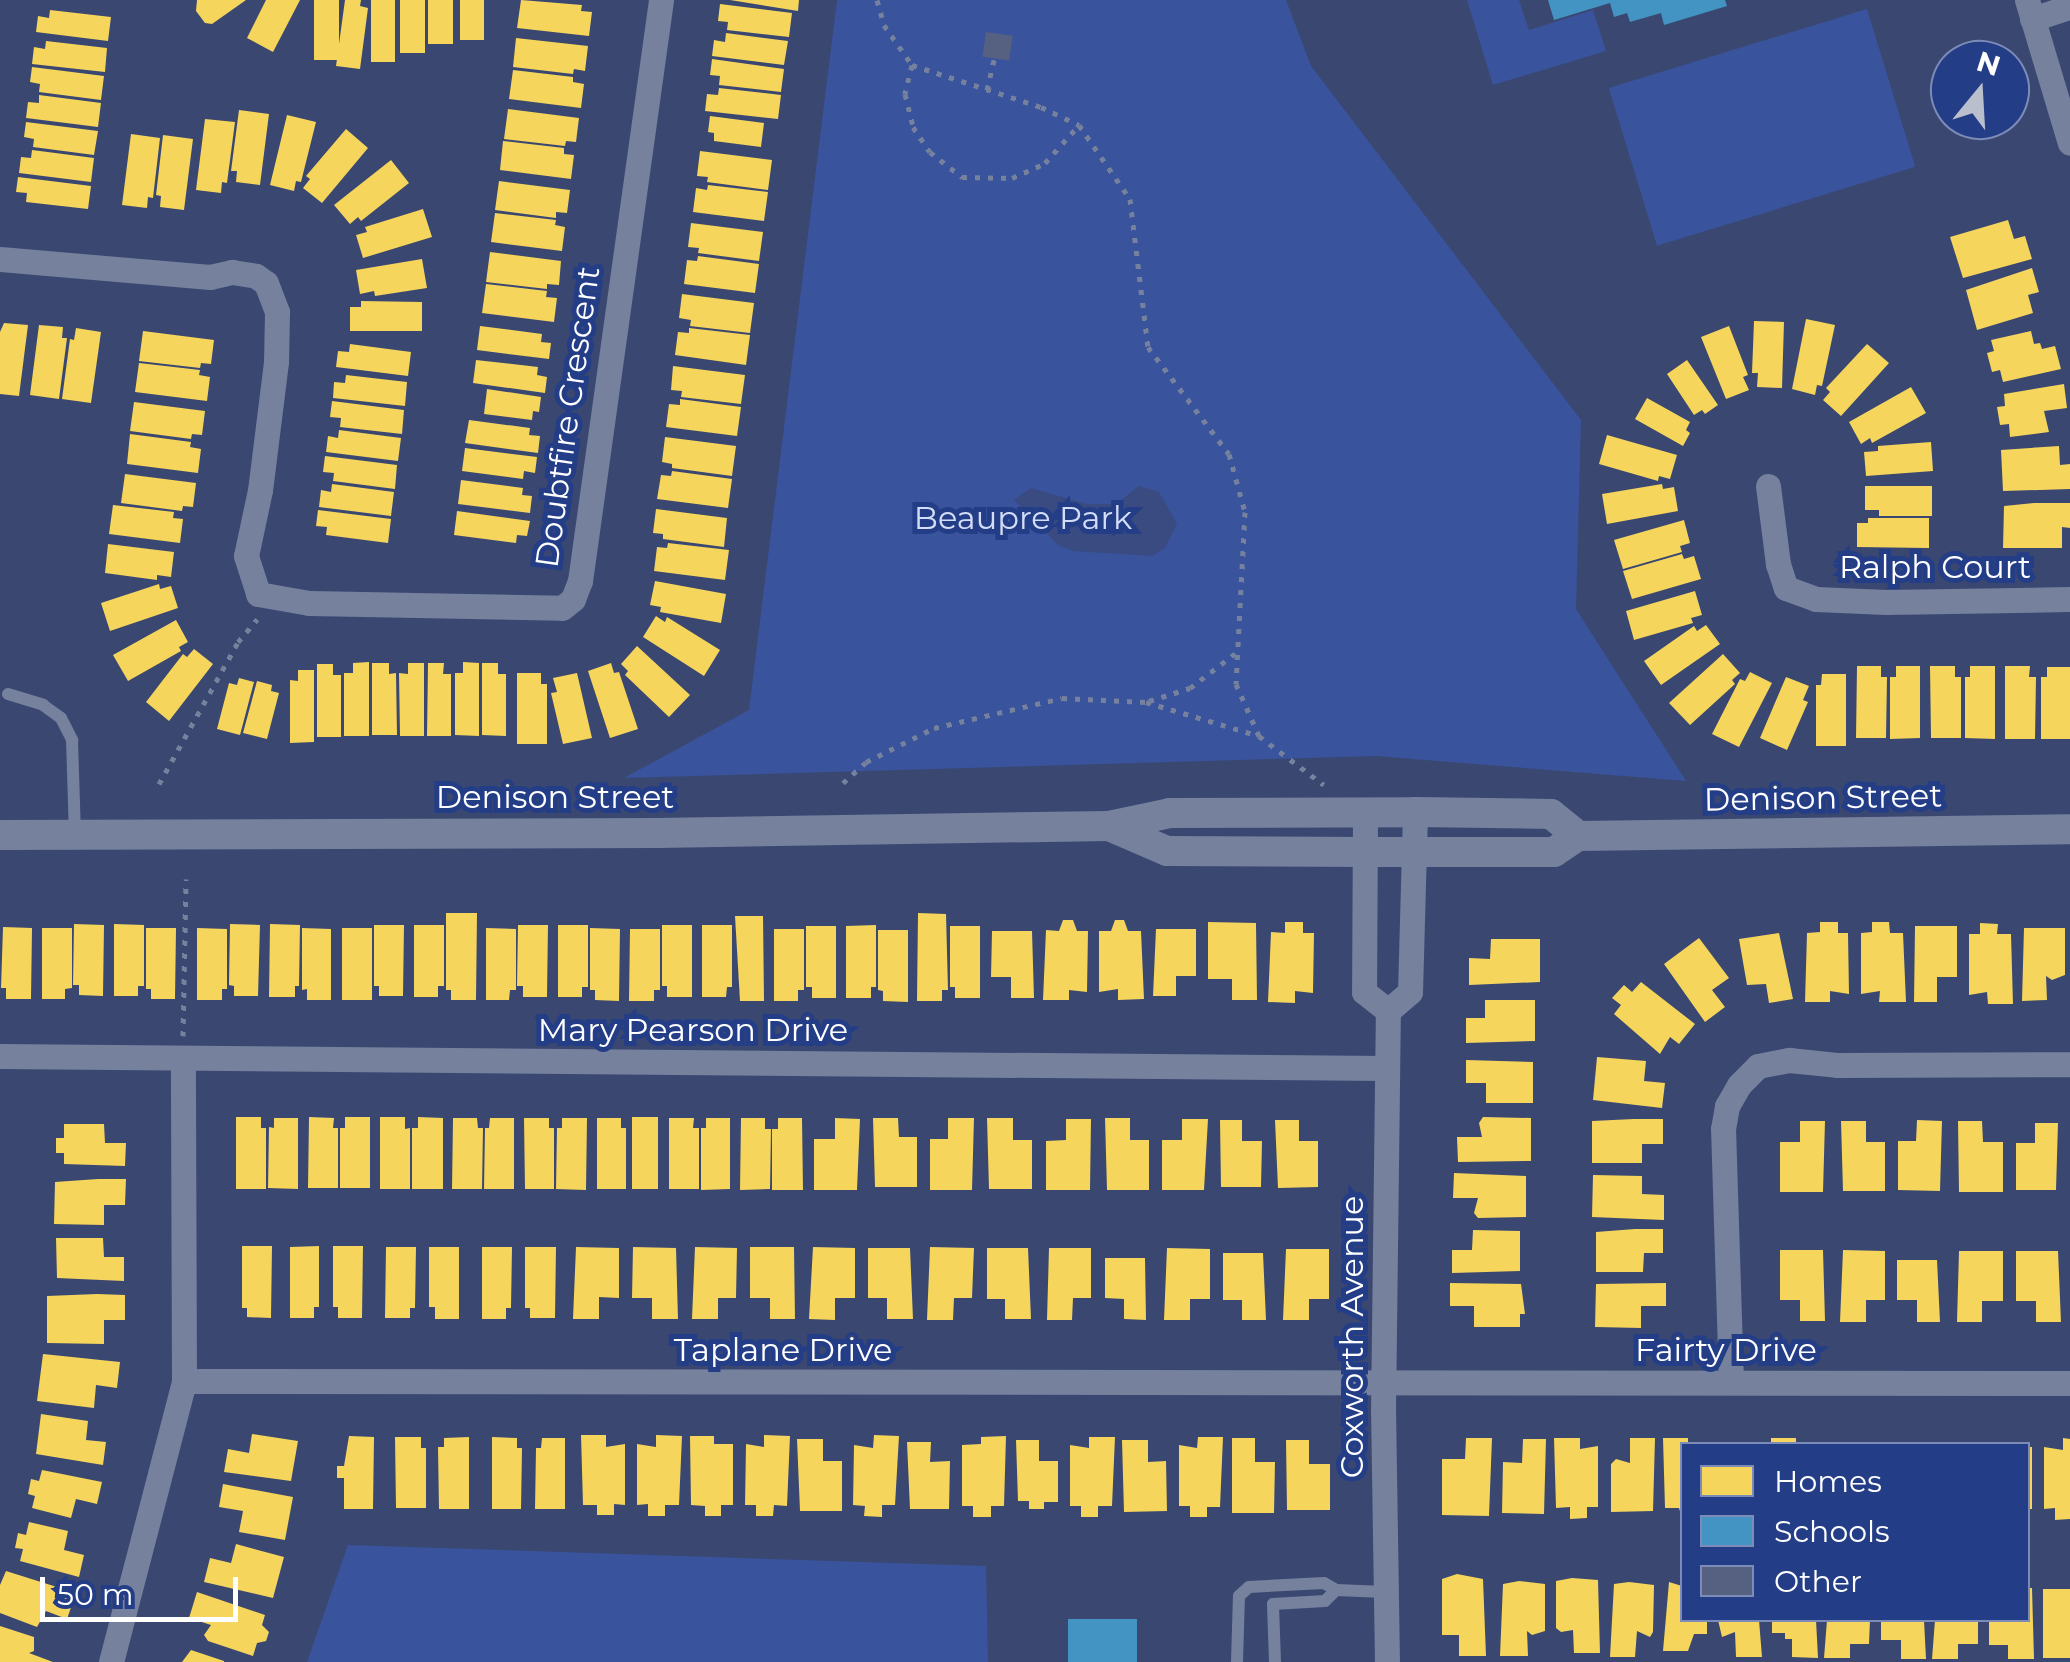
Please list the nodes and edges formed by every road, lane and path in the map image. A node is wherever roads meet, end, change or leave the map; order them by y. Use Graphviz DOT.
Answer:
graph roads {
  1 [pos="661,0"];
  2 [pos="877,0"];
  3 [pos="2070,7"];
  4 [pos="2030,9"];
  5 [pos="994,60"];
  6 [pos="912,65"];
  7 [pos="988,90"];
  8 [pos="1079,125"];
  9 [pos="2070,143"];
  10 [pos="0,259"];
  11 [pos="1768,486"];
  12 [pos="273,599"];
  13 [pos="2070,599"];
  14 [pos="1241,649"];
  15 [pos="8,694"];
  16 [pos="1146,702"];
  17 [pos="1259,736"];
  18 [pos="159,784"];
  19 [pos="843,784"];
  20 [pos="1326,786"];
  21 [pos="1415,812"];
  22 [pos="1365,814"];
  23 [pos="1109,826"];
  24 [pos="2070,829"];
  25 [pos="75,834"];
  26 [pos="0,835"];
  27 [pos="1578,836"];
  28 [pos="1365,852"];
  29 [pos="1412,852"];
  30 [pos="186,879"];
  31 [pos="1388,1012"];
  32 [pos="0,1056"];
  33 [pos="183,1060"];
  34 [pos="2070,1064"];
  35 [pos="1387,1068"];
  36 [pos="184,1382"];
  37 [pos="1731,1382"];
  38 [pos="2070,1382"];
  39 [pos="1383,1383"];
  40 [pos="1336,1590"];
  41 [pos="1385,1592"];
  42 [pos="111,1662"];
  43 [pos="1237,1662"];
  44 [pos="1275,1662"];
  45 [pos="1386,1662"];
  1 -- 12 [label="street, Doubtfire Crescent"];
  2 -- 6 [label="path"];
  3 -- 4 [label="street"];
  4 -- 9 [label="street"];
  5 -- 7 [label="path"];
  6 -- 7 [label="path"];
  6 -- 8 [label="path"];
  7 -- 8 [label="path"];
  8 -- 14 [label="path"];
  10 -- 12 [label="street"];
  11 -- 13 [label="street, Ralph Court"];
  12 -- 18 [label="path"];
  14 -- 16 [label="path"];
  14 -- 17 [label="path"];
  15 -- 25 [label="lane"];
  16 -- 17 [label="path"];
  16 -- 19 [label="path"];
  17 -- 20 [label="path"];
  21 -- 22 [label="street, Denison Street"];
  21 -- 27 [label="street, Denison Street"];
  21 -- 29 [label="street, Coxworth Avenue"];
  22 -- 23 [label="street, Denison Street"];
  22 -- 28 [label="street"];
  23 -- 25 [label="street, Denison Street"];
  23 -- 28 [label="street, Denison Street"];
  24 -- 27 [label="street, Denison Street"];
  25 -- 26 [label="street, Denison Street"];
  27 -- 29 [label="street, Denison Street"];
  28 -- 29 [label="street, Denison Street"];
  28 -- 31 [label="street"];
  29 -- 31 [label="street, Coxworth Avenue"];
  30 -- 33 [label="path"];
  31 -- 35 [label="street, Coxworth Avenue"];
  32 -- 33 [label="street, Mary Pearson Drive"];
  33 -- 35 [label="street, Mary Pearson Drive"];
  33 -- 36 [label="street"];
  34 -- 37 [label="street"];
  35 -- 39 [label="street, Coxworth Avenue"];
  36 -- 39 [label="street, Taplane Drive"];
  36 -- 42 [label="street"];
  37 -- 38 [label="street, Fairty Drive"];
  37 -- 39 [label="street, Fairty Drive"];
  39 -- 41 [label="street, Coxworth Avenue"];
  40 -- 41 [label="lane"];
  40 -- 43 [label="lane"];
  40 -- 44 [label="lane"];
  41 -- 45 [label="street, Coxworth Avenue"];
}
